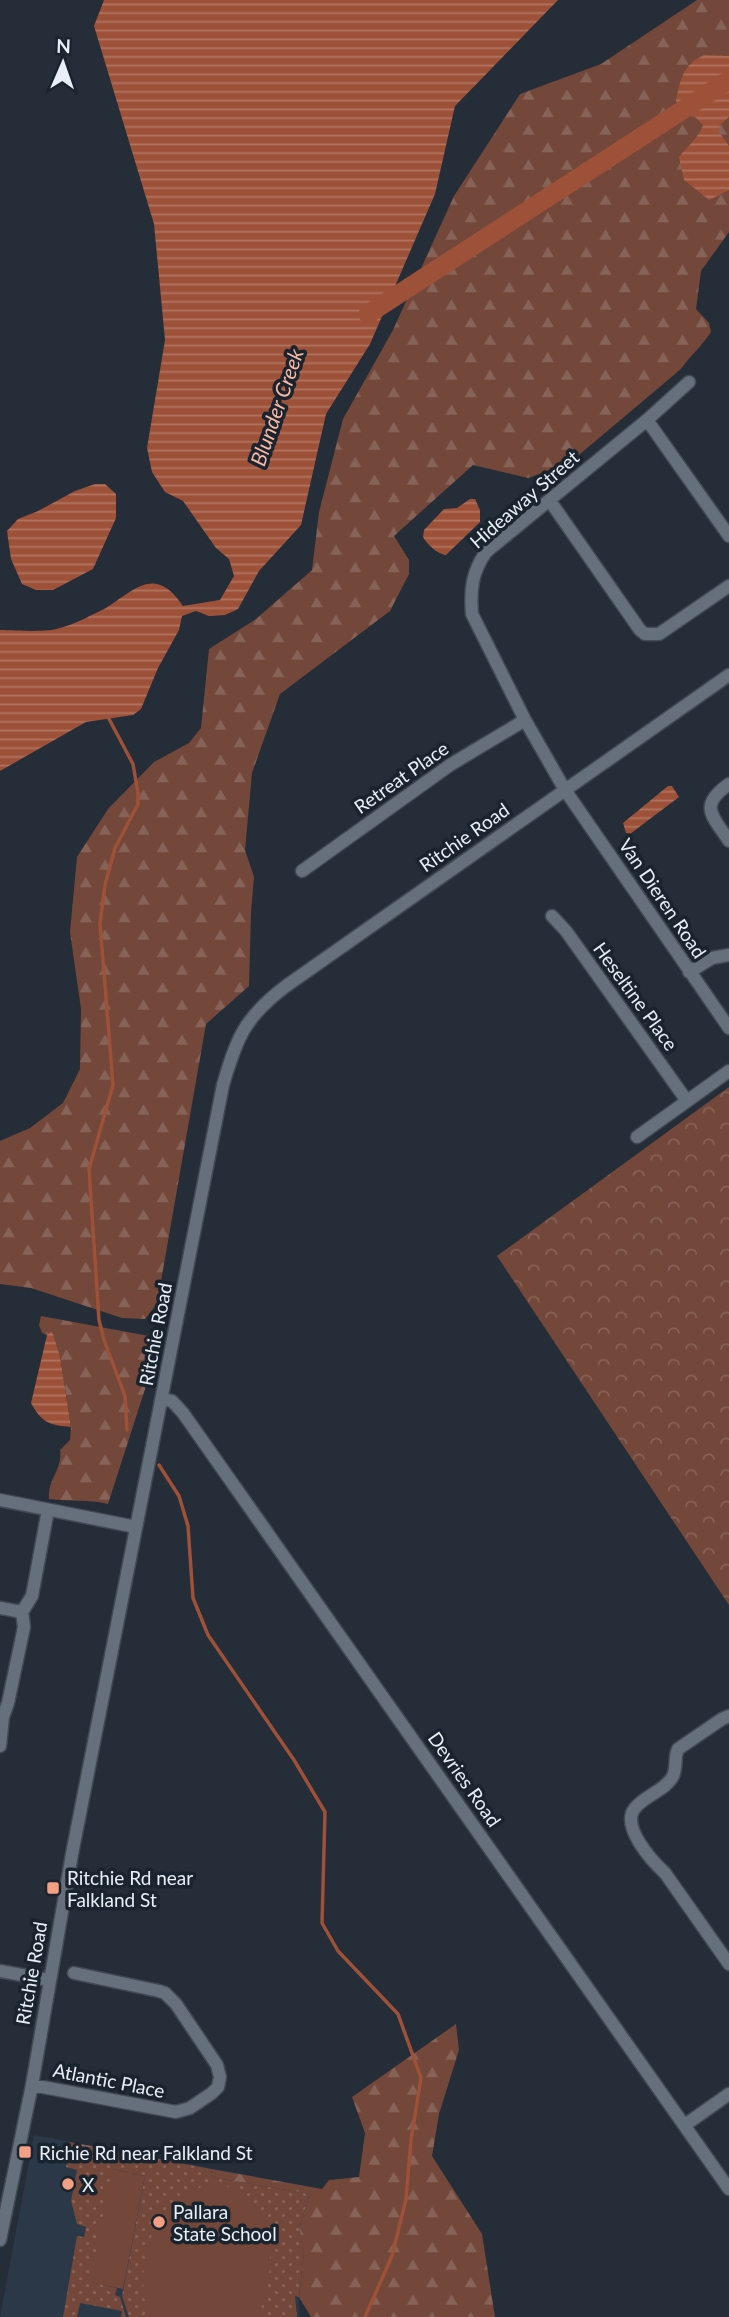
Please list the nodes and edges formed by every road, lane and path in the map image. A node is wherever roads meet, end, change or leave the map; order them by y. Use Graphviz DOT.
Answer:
graph roads {
  1 [pos="689,382"];
  2 [pos="647,420"];
  3 [pos="550,501"];
  4 [pos="729,536"];
  5 [pos="729,586"];
  6 [pos="729,675"];
  7 [pos="525,720"];
  8 [pos="729,784"];
  9 [pos="565,790"];
  10 [pos="729,841"];
  11 [pos="302,871"];
  12 [pos="552,916"];
  13 [pos="729,955"];
  14 [pos="690,972"];
  15 [pos="729,1028"];
  16 [pos="729,1070"];
  17 [pos="687,1101"];
  18 [pos="637,1137"];
  19 [pos="162,1399"];
  20 [pos="0,1500"];
  21 [pos="48,1510"];
  22 [pos="136,1527"];
  23 [pos="0,1608"];
  24 [pos="22,1612"];
  25 [pos="1,1716"];
  26 [pos="729,1716"];
  27 [pos="0,1746"];
  28 [pos="729,1964"];
  29 [pos="0,1971"];
  30 [pos="74,1973"];
  31 [pos="49,1980"];
  32 [pos="32,2085"];
  33 [pos="729,2094"];
  34 [pos="685,2125"];
  35 [pos="729,2189"];
  36 [pos="0,2241"];
  1 -- 2 [label="street, Hideaway Street"];
  2 -- 3 [label="street, Hideaway Street"];
  2 -- 4 [label="street"];
  3 -- 5 [label="street"];
  3 -- 7 [label="street, Hideaway Street"];
  6 -- 9 [label="street, Ritchie Road"];
  7 -- 9 [label="street, Hideaway Street"];
  7 -- 11 [label="street, Retreat Place"];
  8 -- 10 [label="street"];
  9 -- 14 [label="street, Van Dieren Road"];
  9 -- 19 [label="street, Ritchie Road"];
  12 -- 17 [label="street, Heseltine Place"];
  13 -- 14 [label="street"];
  14 -- 15 [label="street, Van Dieren Road"];
  16 -- 17 [label="street"];
  17 -- 18 [label="street"];
  19 -- 22 [label="street, Ritchie Road"];
  19 -- 34 [label="street, Devries Road"];
  20 -- 21 [label="street"];
  21 -- 22 [label="street"];
  21 -- 24 [label="street"];
  22 -- 31 [label="street, Ritchie Road"];
  23 -- 24 [label="street"];
  24 -- 25 [label="street"];
  25 -- 27 [label="street"];
  26 -- 28 [label="street"];
  29 -- 31 [label="street"];
  30 -- 32 [label="street, Atlantic Place"];
  31 -- 32 [label="street, Ritchie Road"];
  32 -- 36 [label="street, Ritchie Road"];
  33 -- 34 [label="street"];
  34 -- 35 [label="street, Devries Road"];
}
